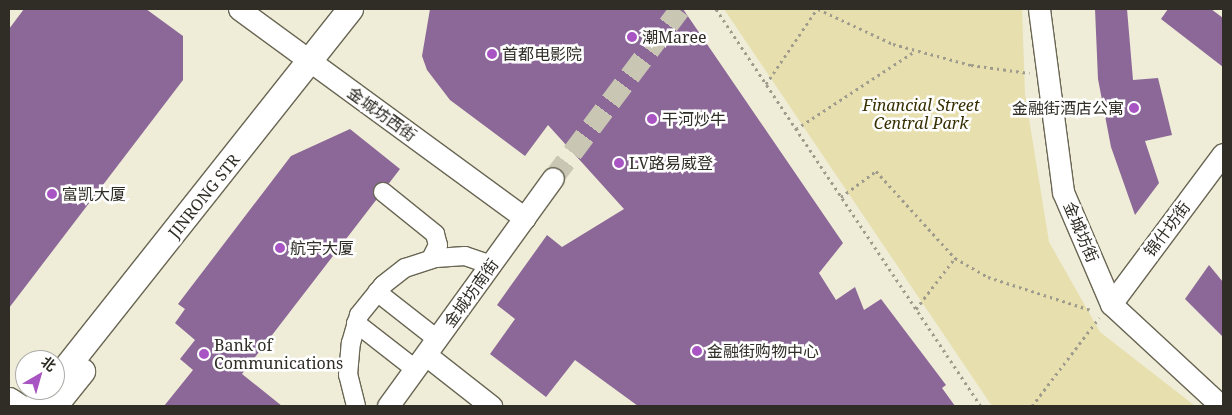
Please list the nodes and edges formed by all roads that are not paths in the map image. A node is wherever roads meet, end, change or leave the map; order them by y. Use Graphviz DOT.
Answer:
graph roads {
  1 [pos="239,9"];
  2 [pos="350,9"];
  3 [pos="1039,9"];
  4 [pos="316,67"];
  5 [pos="1223,154"];
  6 [pos="554,178"];
  7 [pos="383,192"];
  8 [pos="525,218"];
  9 [pos="431,259"];
  10 [pos="491,265"];
  11 [pos="377,292"];
  12 [pos="1112,304"];
  13 [pos="356,323"];
  14 [pos="426,355"];
  15 [pos="65,368"];
  16 [pos="9,400"];
  17 [pos="18,406"];
  18 [pos="54,406"];
  19 [pos="356,406"];
  20 [pos="388,406"];
  21 [pos="491,406"];
  22 [pos="1221,406"];
  1 -- 4 [label="street, 金城坊西街"];
  2 -- 4 [label="main road, JINRONG STR"];
  3 -- 12 [label="street, 金城坊街"];
  4 -- 8 [label="street, 金城坊西街"];
  4 -- 15 [label="main road, JINRONG STR"];
  4 -- 18 [label="main road"];
  5 -- 12 [label="street, 锦什坊街"];
  6 -- 8 [label="street, 金城坊南街"];
  7 -- 9 [label="street"];
  8 -- 10 [label="street, 金城坊南街"];
  9 -- 10 [label="street"];
  9 -- 11 [label="street"];
  10 -- 14 [label="street, 金城坊南街"];
  11 -- 13 [label="street"];
  11 -- 14 [label="street"];
  12 -- 22 [label="street, 金城坊街"];
  13 -- 14 [label="street"];
  13 -- 19 [label="street"];
  14 -- 20 [label="street, 金城坊南街"];
  14 -- 21 [label="street"];
  16 -- 17 [label="main road"];
}
